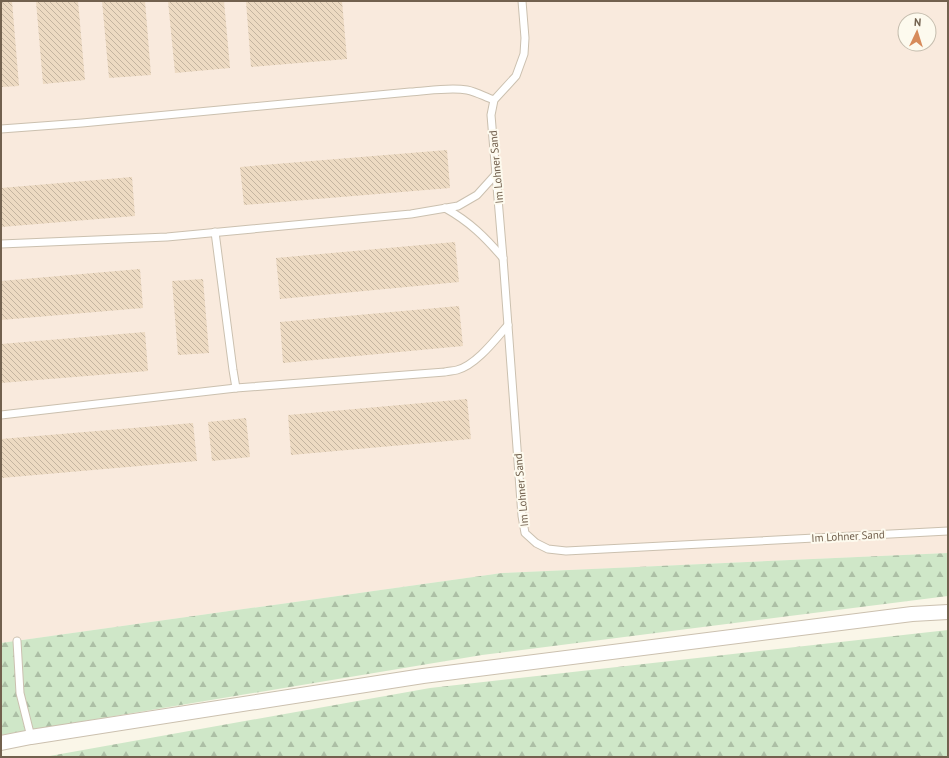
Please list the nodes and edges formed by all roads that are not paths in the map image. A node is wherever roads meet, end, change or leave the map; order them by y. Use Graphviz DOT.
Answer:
graph roads {
  1 [pos="522,1"];
  2 [pos="494,100"];
  3 [pos="1,129"];
  4 [pos="496,174"];
  5 [pos="445,208"];
  6 [pos="215,232"];
  7 [pos="1,244"];
  8 [pos="503,258"];
  9 [pos="508,325"];
  10 [pos="236,388"];
  11 [pos="1,415"];
  12 [pos="948,531"];
  13 [pos="948,612"];
  14 [pos="17,641"];
  15 [pos="31,737"];
  16 [pos="1,743"];
  1 -- 2 [label="lane"];
  2 -- 3 [label="lane"];
  2 -- 4 [label="lane, Im Lohner Sand"];
  4 -- 5 [label="lane"];
  4 -- 8 [label="lane, Im Lohner Sand"];
  5 -- 6 [label="lane"];
  5 -- 8 [label="lane"];
  6 -- 7 [label="lane"];
  6 -- 10 [label="lane"];
  8 -- 9 [label="lane, Im Lohner Sand"];
  9 -- 10 [label="lane"];
  9 -- 12 [label="lane, Im Lohner Sand"];
  10 -- 11 [label="lane"];
  13 -- 15 [label="street"];
  14 -- 15 [label="lane"];
  15 -- 16 [label="street"];
}
